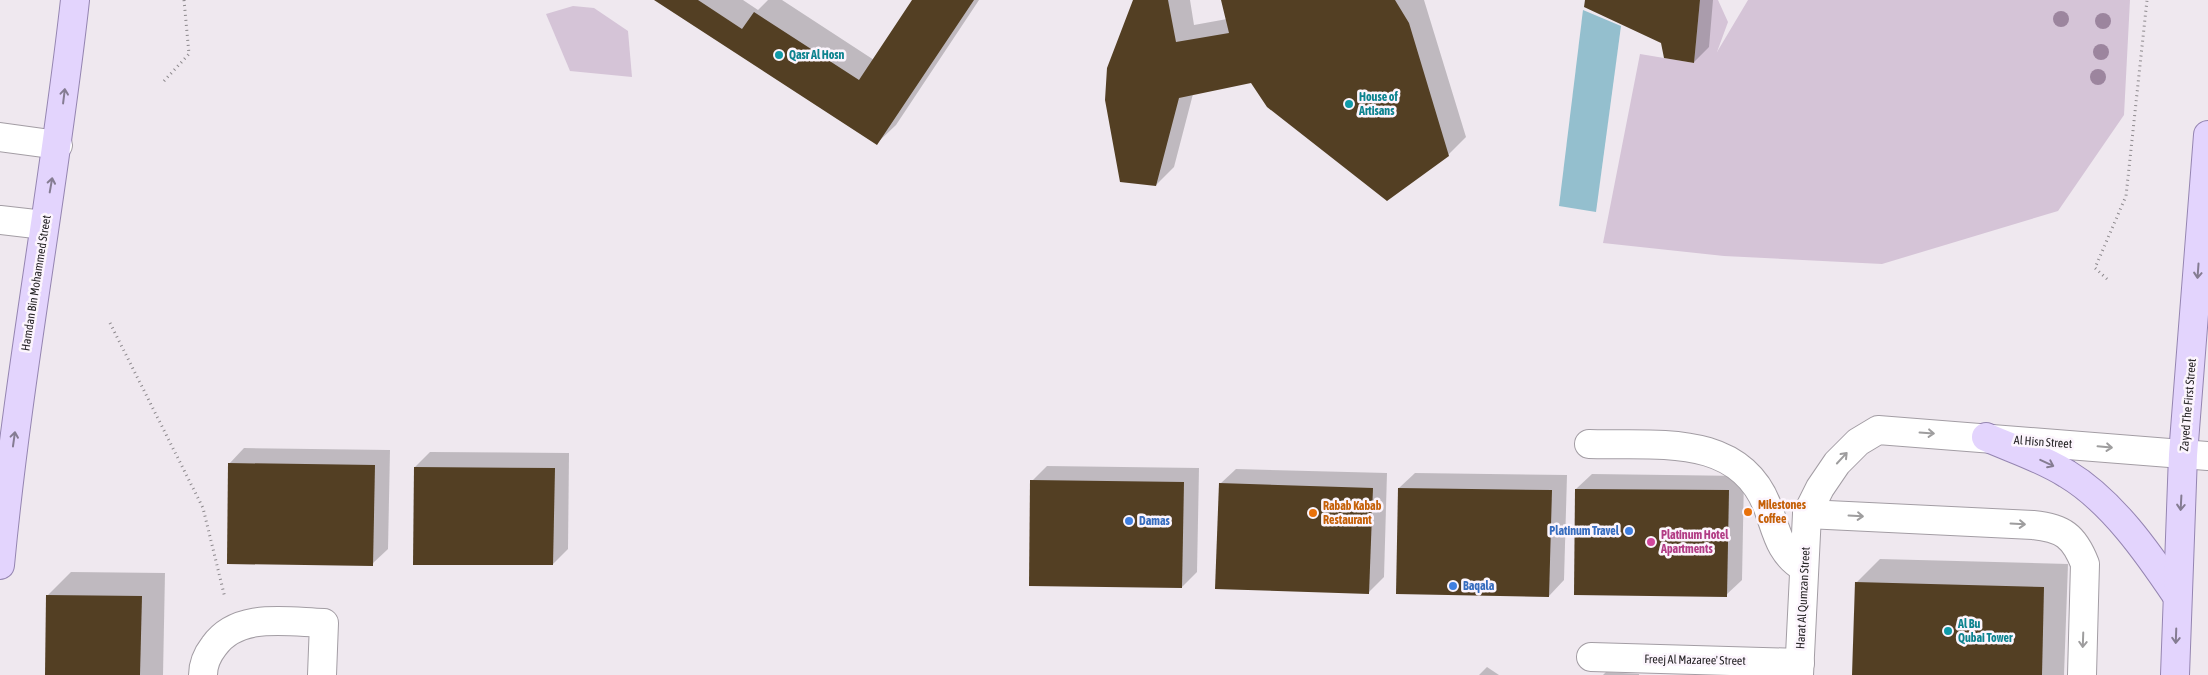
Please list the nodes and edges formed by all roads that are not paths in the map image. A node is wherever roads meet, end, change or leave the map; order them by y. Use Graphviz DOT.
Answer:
graph roads {
  1 [pos="75,0"];
  2 [pos="2208,135"];
  3 [pos="0,137"];
  4 [pos="58,144"];
  5 [pos="0,220"];
  6 [pos="44,225"];
  7 [pos="2200,369"];
  8 [pos="1878,430"];
  9 [pos="1986,438"];
  10 [pos="1589,444"];
  11 [pos="2196,456"];
  12 [pos="1807,514"];
  13 [pos="0,566"];
  14 [pos="1804,568"];
  15 [pos="2177,596"];
  16 [pos="1591,657"];
  17 [pos="1800,669"];
  18 [pos="203,675"];
  19 [pos="322,675"];
  20 [pos="2082,675"];
  21 [pos="2175,675"];
  4 -- 1 [label="main road, Hamdan Bin Mohammed Street, one-way"];
  2 -- 7 [label="main road, Zayed The First Street, one-way"];
  3 -- 4 [label="street"];
  6 -- 4 [label="main road, Hamdan Bin Mohammed Street, one-way"];
  5 -- 6 [label="street"];
  13 -- 6 [label="main road, Hamdan Bin Mohammed Street, one-way"];
  7 -- 11 [label="main road, Zayed The First Street"];
  8 -- 9 [label="street, Al Hisn Street, one-way"];
  12 -- 8 [label="street, Harat Al Qumzan Street, one-way"];
  9 -- 11 [label="street, Al Hisn Street, one-way"];
  9 -- 15 [label="main road, one-way"];
  10 -- 14 [label="street"];
  11 -- 15 [label="main road, Zayed The First Street, one-way"];
  12 -- 14 [label="street, Harat Al Qumzan Street"];
  12 -- 20 [label="street, one-way"];
  14 -- 17 [label="street, Harat Al Qumzan Street"];
  15 -- 21 [label="main road, Zayed The First Street, one-way"];
  16 -- 17 [label="street, Freej Al Mazaree' Street"];
  18 -- 19 [label="street"];
}
